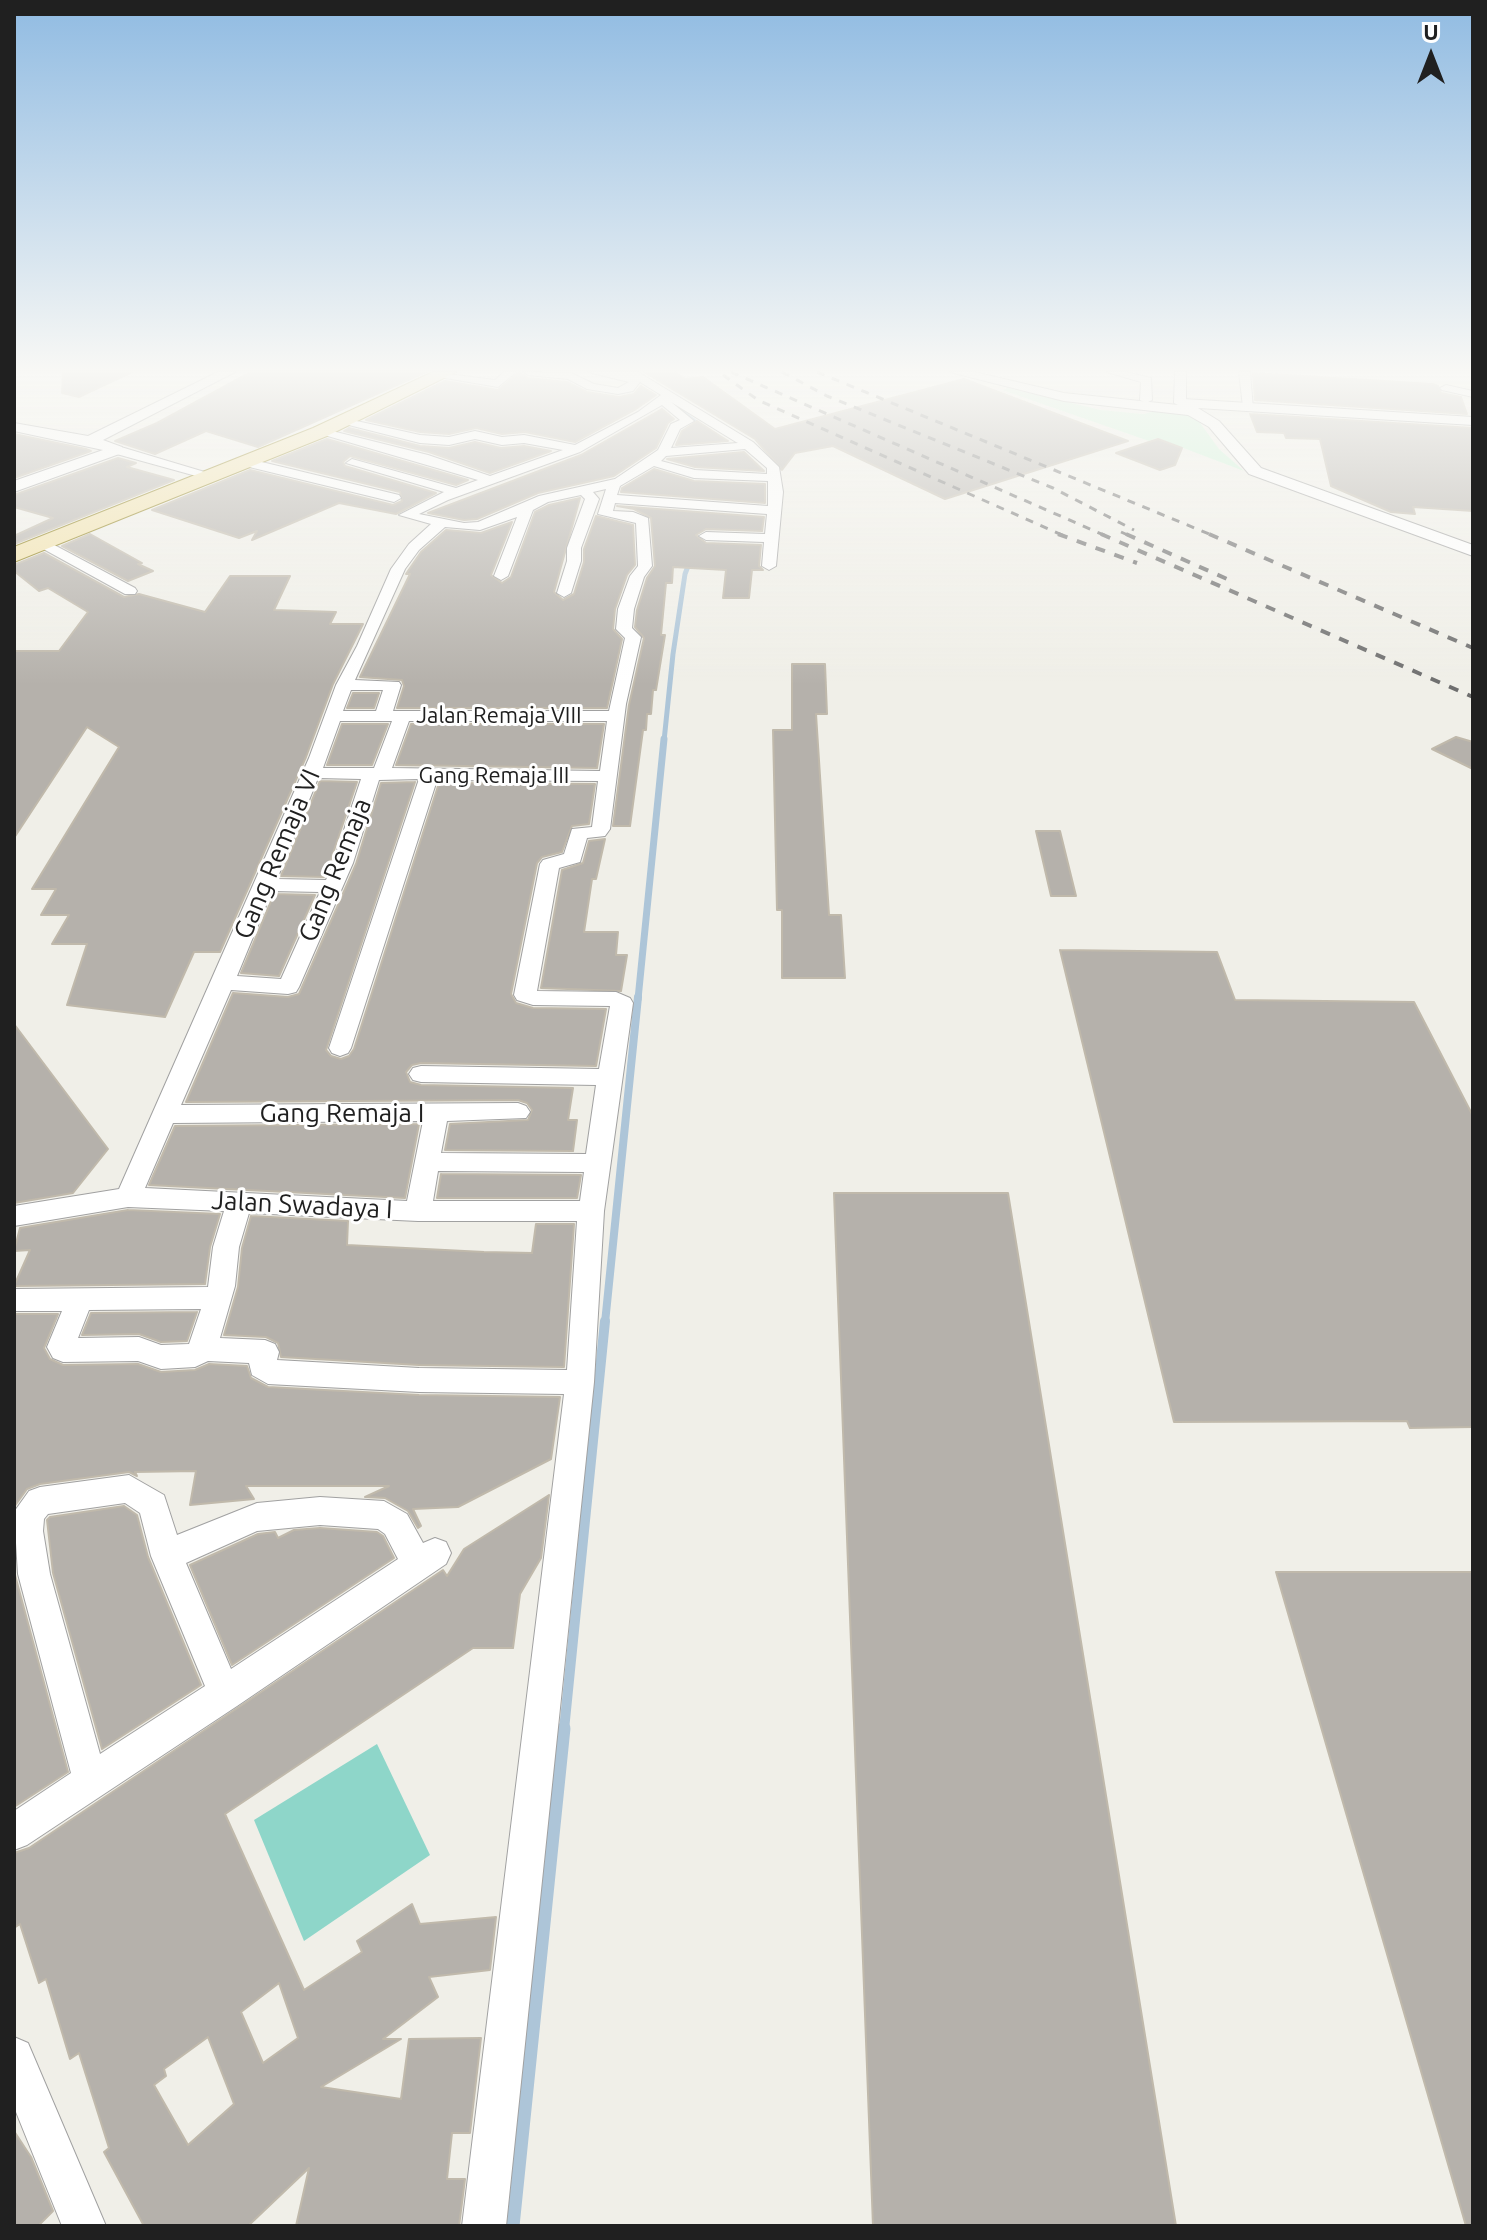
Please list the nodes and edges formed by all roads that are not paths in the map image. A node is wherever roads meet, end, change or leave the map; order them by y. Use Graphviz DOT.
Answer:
graph roads {
  1 [pos="43,477"];
  2 [pos="211,477"];
  3 [pos="301,477"];
  4 [pos="369,477"];
  5 [pos="400,477"];
  6 [pos="479,477"];
  7 [pos="500,477"];
  8 [pos="625,477"];
  9 [pos="717,477"];
  10 [pos="1270,477"];
  11 [pos="776,478"];
  12 [pos="490,480"];
  13 [pos="614,483"];
  14 [pos="14,487"];
  15 [pos="346,488"];
  16 [pos="584,490"];
  17 [pos="457,492"];
  18 [pos="394,498"];
  19 [pos="610,499"];
  20 [pos="527,508"];
  21 [pos="774,510"];
  22 [pos="441,523"];
  23 [pos="706,536"];
  24 [pos="769,538"];
  25 [pos="43,543"];
  26 [pos="1467,547"];
  27 [pos="14,555"];
  28 [pos="769,566"];
  29 [pos="501,576"];
  30 [pos="130,591"];
  31 [pos="564,593"];
  32 [pos="344,685"];
  33 [pos="333,716"];
  34 [pos="383,716"];
  35 [pos="402,716"];
  36 [pos="617,716"];
  37 [pos="311,773"];
  38 [pos="376,774"];
  39 [pos="429,776"];
  40 [pos="607,776"];
  41 [pos="264,885"];
  42 [pos="331,886"];
  43 [pos="223,982"];
  44 [pos="340,1048"];
  45 [pos="421,1074"];
  46 [pos="609,1077"];
  47 [pos="437,1112"];
  48 [pos="518,1112"];
  49 [pos="166,1114"];
  50 [pos="428,1162"];
  51 [pos="598,1163"];
  52 [pos="128,1197"];
  53 [pos="239,1203"];
  54 [pos="418,1211"];
  55 [pos="591,1211"];
  56 [pos="14,1216"];
  57 [pos="81,1297"];
  58 [pos="217,1298"];
  59 [pos="14,1300"];
  60 [pos="203,1349"];
  61 [pos="580,1382"];
  62 [pos="20,1533"];
  63 [pos="167,1556"];
  64 [pos="225,1694"];
  65 [pos="93,1780"];
  66 [pos="14,1832"];
  67 [pos="17,2073"];
  68 [pos="84,2226"];
  69 [pos="484,2226"];
  1 -- 14 [label="street"];
  2 -- 25 [label="main road"];
  3 -- 15 [label="street"];
  4 -- 15 [label="street"];
  5 -- 17 [label="street"];
  6 -- 12 [label="street"];
  7 -- 12 [label="street"];
  8 -- 13 [label="street"];
  9 -- 11 [label="street"];
  10 -- 26 [label="street"];
  11 -- 21 [label="street"];
  12 -- 17 [label="street"];
  13 -- 16 [label="street"];
  13 -- 19 [label="street"];
  15 -- 18 [label="street"];
  16 -- 20 [label="street"];
  16 -- 31 [label="street"];
  17 -- 22 [label="street"];
  19 -- 21 [label="street"];
  19 -- 36 [label="street, Jalan Remaja VIII"];
  20 -- 22 [label="street"];
  20 -- 29 [label="street"];
  21 -- 24 [label="street"];
  22 -- 32 [label="street, Gang Remaja VI"];
  23 -- 24 [label="street"];
  24 -- 28 [label="street"];
  25 -- 27 [label="main road"];
  25 -- 30 [label="street"];
  32 -- 33 [label="street, Gang Remaja VI"];
  32 -- 34 [label="street"];
  33 -- 34 [label="street, Jalan Remaja VIII"];
  33 -- 37 [label="street, Gang Remaja VI"];
  34 -- 35 [label="street, Jalan Remaja VIII"];
  35 -- 36 [label="street, Jalan Remaja VIII"];
  35 -- 38 [label="street, Gang Remaja"];
  36 -- 40 [label="street"];
  37 -- 38 [label="street, Gang Remaja III"];
  37 -- 41 [label="street, Gang Remaja VI"];
  38 -- 39 [label="street, Gang Remaja III"];
  38 -- 42 [label="street, Gang Remaja"];
  39 -- 40 [label="street, Gang Remaja III"];
  39 -- 44 [label="street"];
  40 -- 46 [label="street"];
  41 -- 42 [label="street"];
  41 -- 43 [label="street, Gang Remaja VI"];
  42 -- 43 [label="street, Gang Remaja"];
  43 -- 49 [label="street, Gang Remaja VI"];
  45 -- 46 [label="street"];
  46 -- 51 [label="street"];
  47 -- 48 [label="street, Gang Remaja I"];
  47 -- 49 [label="street, Gang Remaja I"];
  47 -- 50 [label="street"];
  49 -- 52 [label="street, Gang Remaja VI"];
  50 -- 51 [label="street"];
  50 -- 54 [label="street"];
  51 -- 55 [label="street"];
  52 -- 53 [label="street, Jalan Swadaya I"];
  52 -- 56 [label="street, Jalan Swadaya I"];
  53 -- 54 [label="street, Jalan Swadaya I"];
  53 -- 58 [label="street"];
  54 -- 55 [label="street, Jalan Swadaya I"];
  55 -- 61 [label="street"];
  57 -- 58 [label="street"];
  57 -- 59 [label="street"];
  57 -- 60 [label="street"];
  58 -- 60 [label="street"];
  60 -- 61 [label="street"];
  61 -- 69 [label="street"];
  62 -- 63 [label="street"];
  62 -- 65 [label="street"];
  63 -- 64 [label="street"];
  63 -- 64 [label="street"];
  64 -- 65 [label="street"];
  65 -- 66 [label="street"];
  67 -- 68 [label="street"];
}
